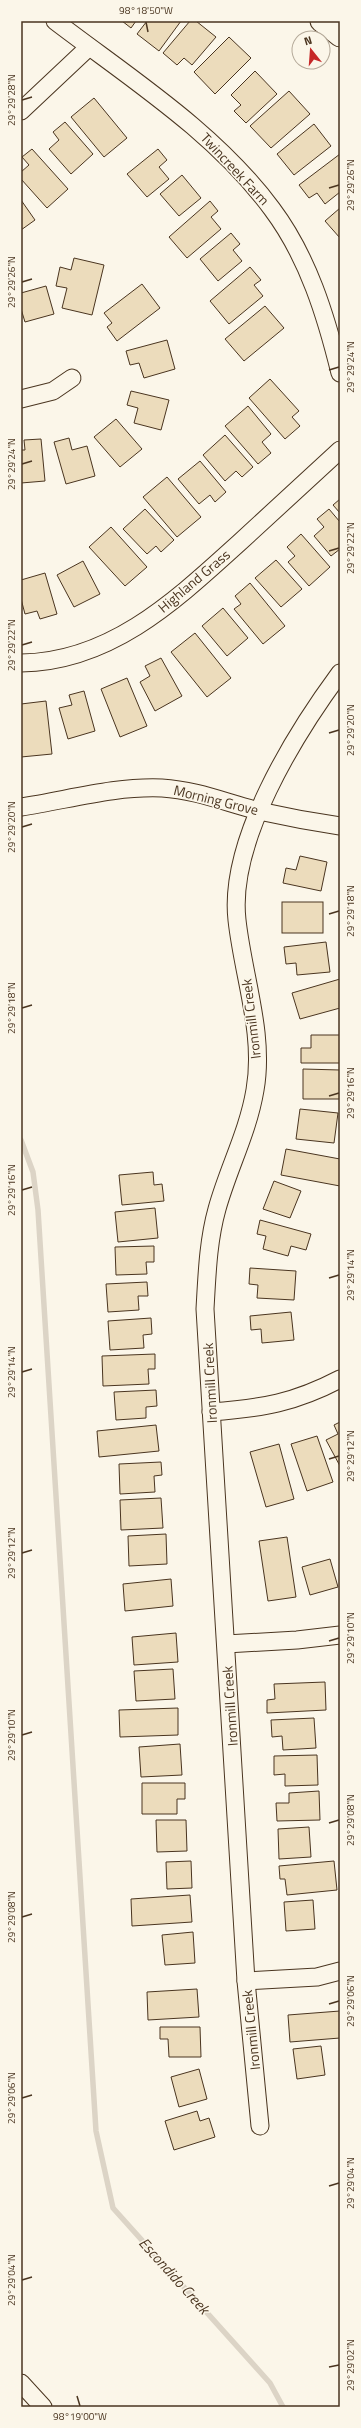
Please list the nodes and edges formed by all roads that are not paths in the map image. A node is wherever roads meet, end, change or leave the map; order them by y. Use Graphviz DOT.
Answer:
graph roads {
  1 [pos="55,21"];
  2 [pos="321,21"];
  3 [pos="340,36"];
  4 [pos="89,47"];
  5 [pos="21,111"];
  6 [pos="340,373"];
  7 [pos="72,378"];
  8 [pos="21,399"];
  9 [pos="340,450"];
  10 [pos="21,663"];
  11 [pos="340,673"];
  12 [pos="21,807"];
  13 [pos="259,811"];
  14 [pos="340,826"];
  15 [pos="340,1379"];
  16 [pos="211,1412"];
  17 [pos="340,1635"];
  18 [pos="226,1644"];
  19 [pos="340,1971"];
  20 [pos="246,1981"];
  21 [pos="260,2126"];
  22 [pos="21,2383"];
  23 [pos="43,2407"];
  1 -- 4 [label="street, Twincreek Farm"];
  2 -- 3 [label="street"];
  4 -- 5 [label="street"];
  4 -- 6 [label="street, Twincreek Farm"];
  7 -- 8 [label="street"];
  9 -- 10 [label="street, Highland Grass"];
  11 -- 13 [label="street, Ironmill Creek"];
  12 -- 13 [label="street, Morning Grove"];
  13 -- 14 [label="street, Morning Grove"];
  13 -- 16 [label="street, Ironmill Creek"];
  15 -- 16 [label="street"];
  16 -- 18 [label="street, Ironmill Creek"];
  17 -- 18 [label="street"];
  18 -- 20 [label="street, Ironmill Creek"];
  19 -- 20 [label="street"];
  20 -- 21 [label="street, Ironmill Creek"];
  22 -- 23 [label="street"];
}
